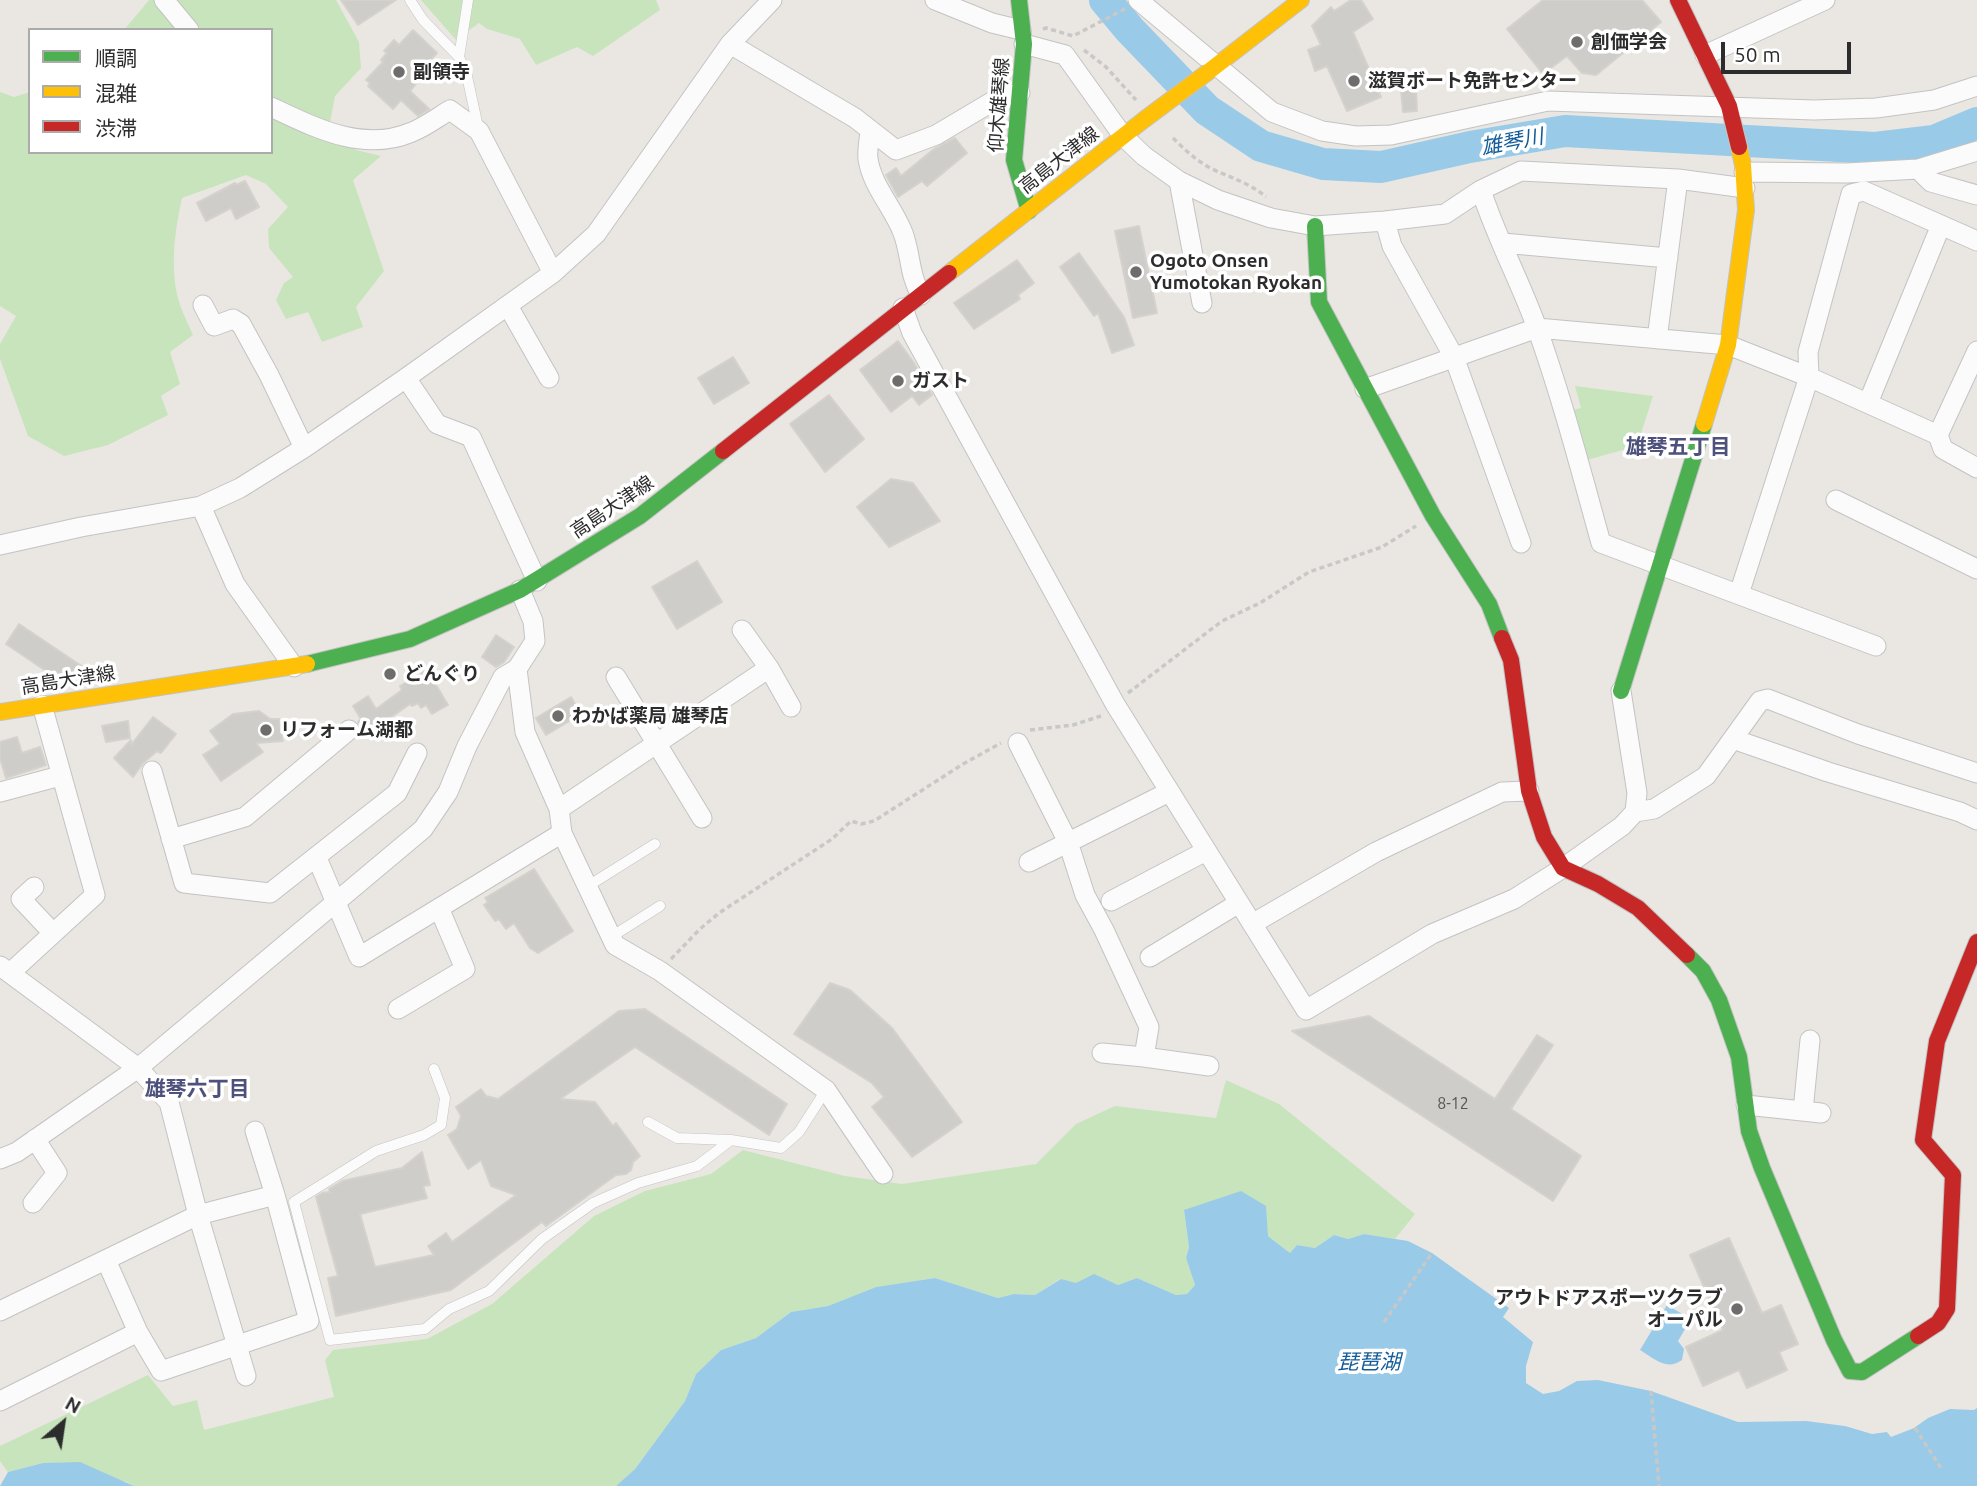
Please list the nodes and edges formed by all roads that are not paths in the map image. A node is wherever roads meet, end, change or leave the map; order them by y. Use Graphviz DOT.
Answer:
graph roads {
  1 [pos="164,0"];
  2 [pos="410,0"];
  3 [pos="468,0"];
  4 [pos="772,0"];
  5 [pos="935,0"];
  6 [pos="1019,0"];
  7 [pos="1300,0"];
  8 [pos="1678,0"];
  9 [pos="1825,0"];
  10 [pos="1136,2"];
  11 [pos="187,28"];
  12 [pos="1027,35"];
  13 [pos="730,44"];
  14 [pos="1705,55"];
  15 [pos="459,57"];
  16 [pos="1212,69"];
  17 [pos="1977,86"];
  18 [pos="1020,93"];
  19 [pos="1729,106"];
  20 [pos="273,108"];
  21 [pos="479,131"];
  22 [pos="870,132"];
  23 [pos="1124,136"];
  24 [pos="1977,150"];
  25 [pos="1918,170"];
  26 [pos="1744,175"];
  27 [pos="1678,178"];
  28 [pos="1179,181"];
  29 [pos="1481,190"];
  30 [pos="1977,195"];
  31 [pos="1029,211"];
  32 [pos="1385,221"];
  33 [pos="1941,225"];
  34 [pos="1315,226"];
  35 [pos="1977,241"];
  36 [pos="1503,243"];
  37 [pos="1668,258"];
  38 [pos="553,273"];
  39 [pos="920,295"];
  40 [pos="1202,303"];
  41 [pos="203,305"];
  42 [pos="508,306"];
  43 [pos="903,308"];
  44 [pos="1537,328"];
  45 [pos="1657,339"];
  46 [pos="1728,345"];
  47 [pos="1977,351"];
  48 [pos="1454,358"];
  49 [pos="1810,377"];
  50 [pos="406,378"];
  51 [pos="549,378"];
  52 [pos="1365,389"];
  53 [pos="1868,403"];
  54 [pos="1938,435"];
  55 [pos="304,448"];
  56 [pos="1977,468"];
  57 [pos="1836,500"];
  58 [pos="201,506"];
  59 [pos="1521,543"];
  60 [pos="0,545"];
  61 [pos="1660,566"];
  62 [pos="1977,569"];
  63 [pos="529,585"];
  64 [pos="1740,594"];
  65 [pos="742,630"];
  66 [pos="1876,646"];
  67 [pos="294,667"];
  68 [pos="769,668"];
  69 [pos="517,669"];
  70 [pos="616,677"];
  71 [pos="1621,691"];
  72 [pos="42,705"];
  73 [pos="791,708"];
  74 [pos="0,712"];
  75 [pos="349,730"];
  76 [pos="1017,738"];
  77 [pos="1733,739"];
  78 [pos="656,742"];
  79 [pos="417,753"];
  80 [pos="152,771"];
  81 [pos="1977,773"];
  82 [pos="60,776"];
  83 [pos="1529,791"];
  84 [pos="0,792"];
  85 [pos="1170,792"];
  86 [pos="559,809"];
  87 [pos="1635,812"];
  88 [pos="702,818"];
  89 [pos="1977,820"];
  90 [pos="562,833"];
  91 [pos="171,838"];
  92 [pos="1068,842"];
  93 [pos="655,844"];
  94 [pos="1206,851"];
  95 [pos="317,858"];
  96 [pos="1029,862"];
  97 [pos="1563,868"];
  98 [pos="34,887"];
  99 [pos="587,887"];
  100 [pos="1111,901"];
  101 [pos="335,902"];
  102 [pos="1239,903"];
  103 [pos="660,906"];
  104 [pos="439,908"];
  105 [pos="1252,924"];
  106 [pos="53,933"];
  107 [pos="611,937"];
  108 [pos="1977,942"];
  109 [pos="1150,957"];
  110 [pos="5,970"];
  111 [pos="398,1009"];
  112 [pos="1811,1040"];
  113 [pos="1102,1053"];
  114 [pos="1144,1057"];
  115 [pos="1209,1066"];
  116 [pos="138,1068"];
  117 [pos="434,1069"];
  118 [pos="826,1090"];
  119 [pos="1746,1105"];
  120 [pos="648,1122"];
  121 [pos="255,1131"];
  122 [pos="35,1139"];
  123 [pos="731,1140"];
  124 [pos="0,1159"];
  125 [pos="883,1174"];
  126 [pos="275,1195"];
  127 [pos="33,1203"];
  128 [pos="198,1215"];
  129 [pos="106,1260"];
  130 [pos="0,1311"];
  131 [pos="138,1332"];
  132 [pos="237,1346"];
  133 [pos="246,1376"];
  134 [pos="0,1401"];
  1 -- 11 [label="street"];
  2 -- 15 [label="lane"];
  3 -- 15 [label="lane"];
  4 -- 13 [label="street"];
  5 -- 12 [label="street"];
  6 -- 12 [label="street, 仰木雄琴線"];
  7 -- 16 [label="street"];
  8 -- 14 [label="street"];
  9 -- 14 [label="street"];
  10 -- 16 [label="street"];
  12 -- 18 [label="street, 仰木雄琴線"];
  12 -- 23 [label="street"];
  13 -- 22 [label="street"];
  13 -- 38 [label="street"];
  14 -- 19 [label="street"];
  15 -- 21 [label="lane"];
  16 -- 19 [label="street"];
  16 -- 23 [label="street, 高島大津線, bridge"];
  17 -- 19 [label="street"];
  18 -- 22 [label="street"];
  18 -- 31 [label="street, 仰木雄琴線"];
  19 -- 26 [label="street"];
  20 -- 21 [label="street"];
  21 -- 38 [label="street"];
  22 -- 39 [label="street"];
  23 -- 28 [label="street"];
  23 -- 31 [label="street, 高島大津線"];
  24 -- 25 [label="street"];
  25 -- 26 [label="street"];
  25 -- 30 [label="street"];
  26 -- 27 [label="street"];
  26 -- 46 [label="street"];
  27 -- 29 [label="street"];
  27 -- 37 [label="street"];
  28 -- 34 [label="street"];
  28 -- 40 [label="street"];
  29 -- 32 [label="street"];
  29 -- 36 [label="street"];
  31 -- 39 [label="street, 高島大津線"];
  32 -- 34 [label="street"];
  32 -- 48 [label="street"];
  33 -- 35 [label="street"];
  33 -- 49 [label="street"];
  33 -- 53 [label="street"];
  34 -- 52 [label="street"];
  36 -- 37 [label="street"];
  36 -- 44 [label="street"];
  37 -- 45 [label="street"];
  38 -- 42 [label="street"];
  39 -- 43 [label="street, 高島大津線"];
  41 -- 55 [label="street"];
  42 -- 50 [label="street"];
  42 -- 51 [label="street"];
  43 -- 63 [label="street, 高島大津線"];
  43 -- 85 [label="street"];
  44 -- 45 [label="street"];
  44 -- 48 [label="street"];
  44 -- 61 [label="street"];
  45 -- 46 [label="street"];
  46 -- 49 [label="street"];
  46 -- 61 [label="street"];
  47 -- 54 [label="street"];
  48 -- 52 [label="street"];
  48 -- 59 [label="street"];
  49 -- 53 [label="street"];
  49 -- 64 [label="street"];
  50 -- 55 [label="street"];
  50 -- 63 [label="street"];
  52 -- 83 [label="street"];
  53 -- 54 [label="street"];
  54 -- 56 [label="street"];
  55 -- 58 [label="street"];
  57 -- 62 [label="street"];
  58 -- 60 [label="street"];
  58 -- 67 [label="street"];
  61 -- 64 [label="street"];
  61 -- 71 [label="street"];
  63 -- 67 [label="street, 高島大津線"];
  63 -- 69 [label="street"];
  64 -- 66 [label="street"];
  65 -- 68 [label="street"];
  67 -- 72 [label="street, 高島大津線"];
  68 -- 73 [label="street"];
  68 -- 78 [label="street"];
  69 -- 86 [label="street"];
  69 -- 101 [label="street"];
  70 -- 78 [label="street"];
  71 -- 87 [label="street"];
  72 -- 74 [label="street, 高島大津線"];
  72 -- 82 [label="street"];
  75 -- 91 [label="street"];
  76 -- 92 [label="street"];
  77 -- 81 [label="street"];
  77 -- 87 [label="street"];
  77 -- 89 [label="street"];
  78 -- 86 [label="street"];
  78 -- 88 [label="street"];
  79 -- 95 [label="street"];
  80 -- 91 [label="street"];
  82 -- 84 [label="street"];
  82 -- 106 [label="street"];
  83 -- 97 [label="street"];
  83 -- 105 [label="street"];
  85 -- 92 [label="street"];
  85 -- 94 [label="street"];
  86 -- 90 [label="street"];
  87 -- 97 [label="street"];
  90 -- 99 [label="street"];
  90 -- 104 [label="street"];
  91 -- 95 [label="street"];
  92 -- 96 [label="street"];
  92 -- 114 [label="street"];
  93 -- 99 [label="lane"];
  94 -- 100 [label="street"];
  94 -- 102 [label="street"];
  95 -- 101 [label="street"];
  97 -- 105 [label="street"];
  97 -- 119 [label="street"];
  98 -- 106 [label="street"];
  99 -- 107 [label="street"];
  101 -- 104 [label="street"];
  101 -- 116 [label="street"];
  102 -- 105 [label="street"];
  102 -- 109 [label="street"];
  103 -- 107 [label="lane"];
  104 -- 111 [label="street"];
  106 -- 110 [label="street"];
  107 -- 118 [label="street"];
  108 -- 119 [label="street"];
  110 -- 116 [label="street"];
  112 -- 119 [label="street"];
  113 -- 114 [label="street"];
  114 -- 115 [label="street"];
  116 -- 122 [label="street"];
  116 -- 128 [label="street"];
  117 -- 123 [label="lane"];
  118 -- 123 [label="lane"];
  118 -- 125 [label="street"];
  120 -- 123 [label="lane"];
  121 -- 126 [label="street"];
  122 -- 124 [label="street"];
  122 -- 127 [label="street"];
  126 -- 128 [label="street"];
  126 -- 132 [label="street"];
  128 -- 129 [label="street"];
  128 -- 132 [label="street"];
  129 -- 130 [label="street"];
  129 -- 131 [label="street"];
  131 -- 132 [label="street"];
  131 -- 134 [label="street"];
  132 -- 133 [label="street"];
}
